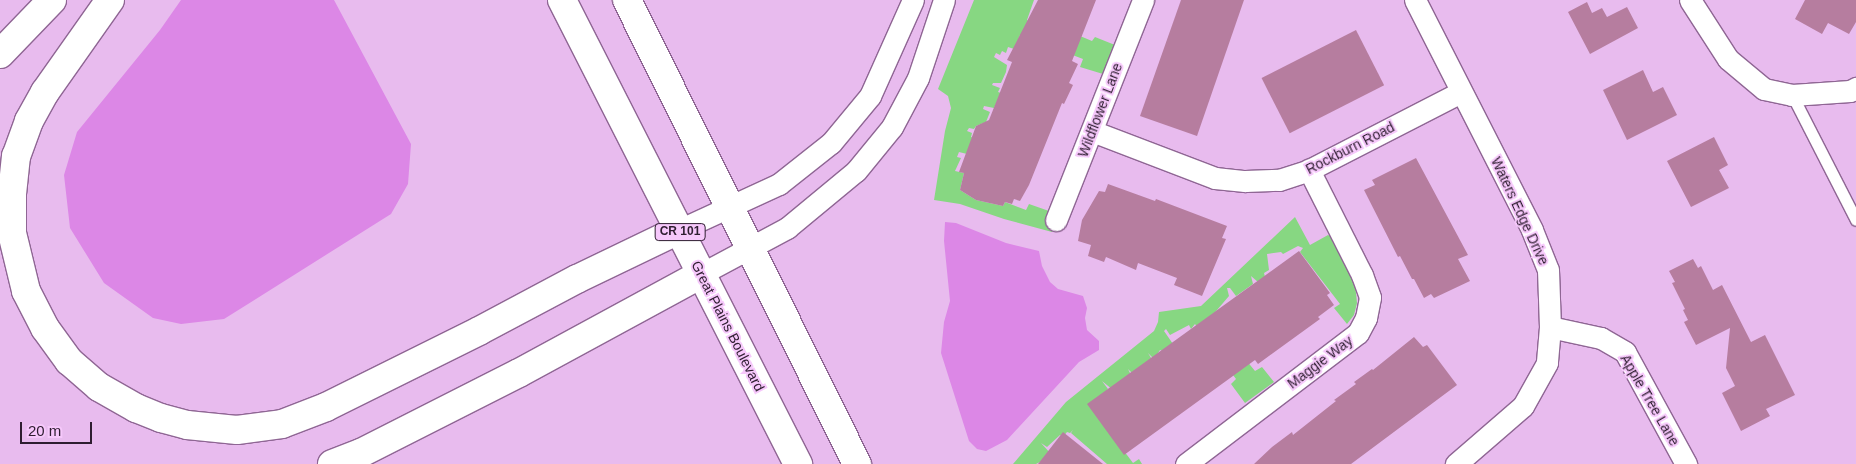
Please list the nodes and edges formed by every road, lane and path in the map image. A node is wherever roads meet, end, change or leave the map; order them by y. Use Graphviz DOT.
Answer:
graph roads {
  1 [pos="52,0"];
  2 [pos="110,0"];
  3 [pos="562,0"];
  4 [pos="626,0"];
  5 [pos="913,0"];
  6 [pos="944,0"];
  7 [pos="1143,0"];
  8 [pos="1415,0"];
  9 [pos="1690,0"];
  10 [pos="0,54"];
  11 [pos="1856,88"];
  12 [pos="1460,92"];
  13 [pos="1792,95"];
  14 [pos="1092,131"];
  15 [pos="1309,170"];
  16 [pos="728,206"];
  17 [pos="1056,220"];
  18 [pos="1856,220"];
  19 [pos="679,230"];
  20 [pos="750,249"];
  21 [pos="701,274"];
  22 [pos="1550,327"];
  23 [pos="332,464"];
  24 [pos="798,464"];
  25 [pos="857,464"];
  26 [pos="1186,464"];
  27 [pos="1456,464"];
  28 [pos="1686,464"];
  1 -- 10 [label="main road"];
  2 -- 19 [label="main road"];
  3 -- 19 [label="main road, Great Plains Boulevard / CR 101"];
  4 -- 16 [label="main road"];
  5 -- 16 [label="street"];
  6 -- 20 [label="street"];
  7 -- 14 [label="street, Wildflower Lane"];
  8 -- 12 [label="street, Waters Edge Drive"];
  9 -- 13 [label="street"];
  11 -- 13 [label="street"];
  12 -- 15 [label="street, Rockburn Road"];
  12 -- 22 [label="street, Waters Edge Drive"];
  13 -- 18 [label="lane"];
  14 -- 15 [label="street, Rockburn Road"];
  14 -- 17 [label="street, Wildflower Lane"];
  15 -- 26 [label="street, Maggie Way"];
  16 -- 19 [label="street"];
  16 -- 20 [label="main road"];
  19 -- 21 [label="main road, Great Plains Boulevard / CR 101"];
  20 -- 21 [label="street"];
  20 -- 25 [label="main road"];
  21 -- 23 [label="main road"];
  21 -- 24 [label="main road, Great Plains Boulevard / CR 101"];
  22 -- 27 [label="street, Waters Edge Drive"];
  22 -- 28 [label="street, Apple Tree Lane"];
}
